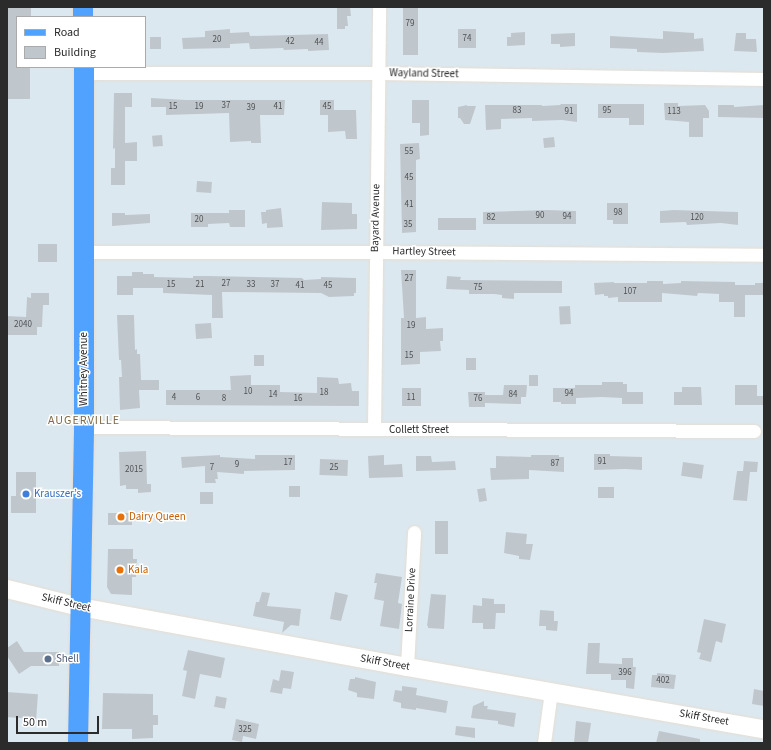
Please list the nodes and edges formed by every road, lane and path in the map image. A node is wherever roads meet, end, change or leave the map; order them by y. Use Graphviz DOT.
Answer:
graph roads {
  1 [pos="379,7"];
  2 [pos="84,70"];
  3 [pos="378,73"];
  4 [pos="764,79"];
  5 [pos="84,252"];
  6 [pos="376,252"];
  7 [pos="764,255"];
  8 [pos="84,427"];
  9 [pos="374,430"];
  10 [pos="754,431"];
  11 [pos="414,532"];
  12 [pos="7,589"];
  13 [pos="80,606"];
  14 [pos="408,667"];
  15 [pos="551,691"];
  16 [pos="764,729"];
  17 [pos="78,743"];
  18 [pos="544,743"];
  1 -- 3 [label="street, Bayard Avenue"];
  2 -- 3 [label="street, Wayland Street"];
  2 -- 5 [label="main road, Whitney Avenue"];
  3 -- 4 [label="street, Wayland Street"];
  3 -- 6 [label="street, Bayard Avenue"];
  5 -- 6 [label="street, Hartley Street"];
  5 -- 8 [label="main road, Whitney Avenue"];
  6 -- 7 [label="street, Hartley Street"];
  6 -- 9 [label="street, Bayard Avenue"];
  8 -- 9 [label="street, Collett Street"];
  8 -- 13 [label="main road, Whitney Avenue"];
  9 -- 10 [label="street, Collett Street"];
  11 -- 14 [label="street, Lorraine Drive"];
  12 -- 13 [label="main road, Skiff Street"];
  13 -- 14 [label="main road, Skiff Street"];
  13 -- 17 [label="main road, Whitney Avenue"];
  14 -- 15 [label="main road, Skiff Street"];
  15 -- 16 [label="main road, Skiff Street"];
  15 -- 18 [label="street"];
}
